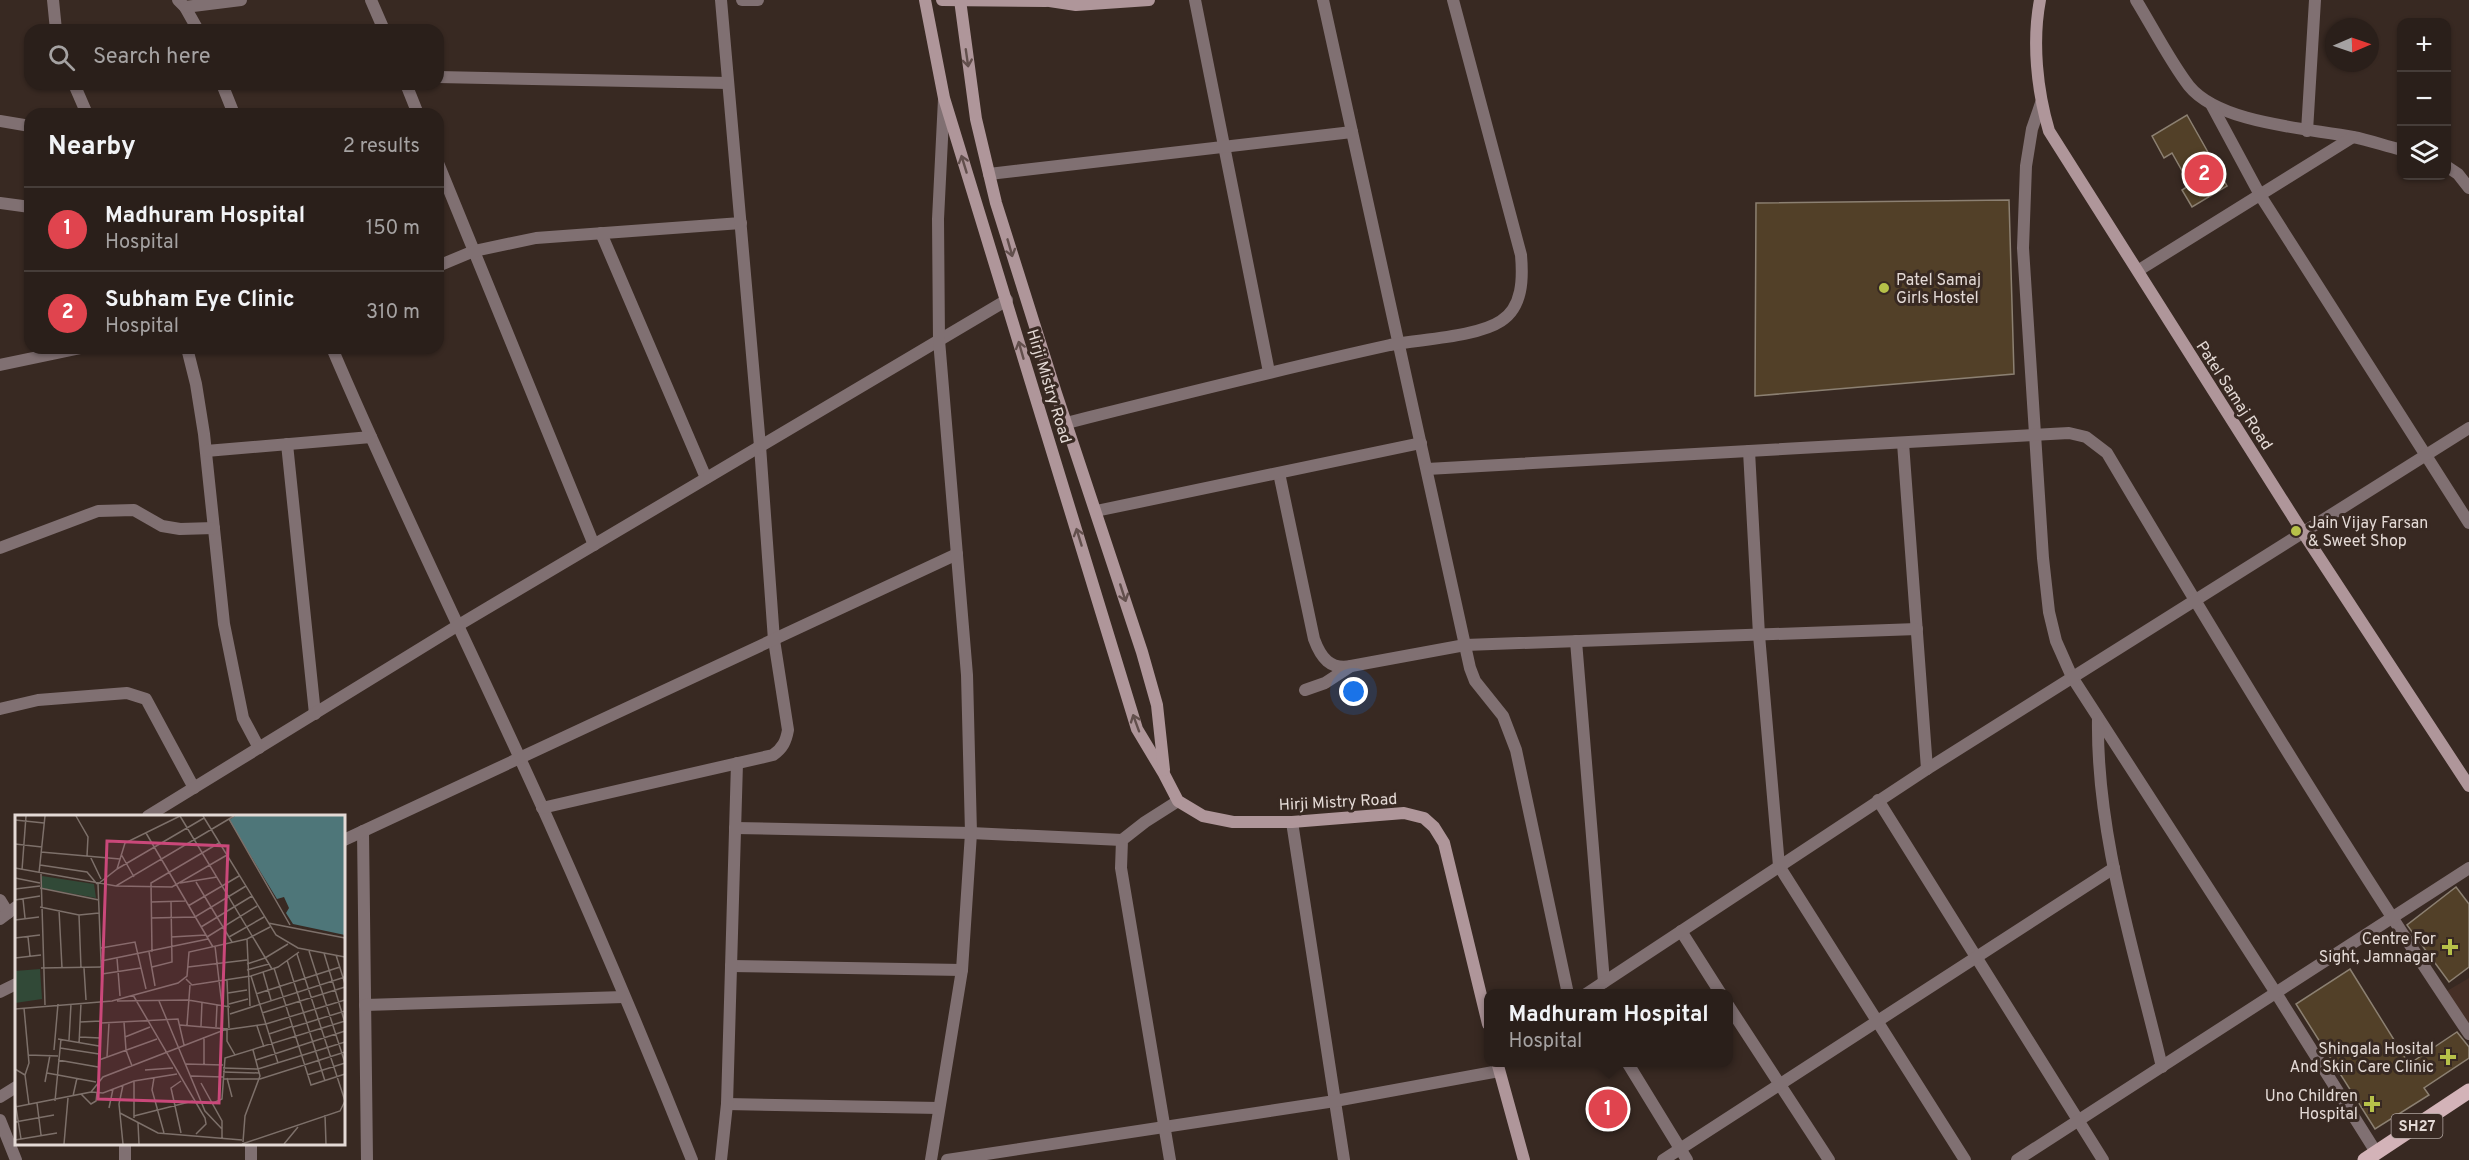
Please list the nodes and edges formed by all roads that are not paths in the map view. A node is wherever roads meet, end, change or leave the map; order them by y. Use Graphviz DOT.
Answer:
graph roads {
  1 [pos="53,0"];
  2 [pos="241,0"];
  3 [pos="371,0"];
  4 [pos="721,0"];
  5 [pos="742,0"];
  6 [pos="758,0"];
  7 [pos="925,0"];
  8 [pos="942,0"];
  9 [pos="960,0"];
  10 [pos="1149,0"];
  11 [pos="1195,0"];
  12 [pos="1323,0"];
  13 [pos="1453,0"];
  14 [pos="2040,0"];
  15 [pos="2136,0"];
  16 [pos="2315,0"];
  17 [pos="1045,1"];
  18 [pos="181,4"];
  19 [pos="55,24"];
  20 [pos="194,24"];
  21 [pos="381,24"];
  22 [pos="444,77"];
  23 [pos="728,82"];
  24 [pos="77,90"];
  25 [pos="224,90"];
  26 [pos="408,90"];
  27 [pos="944,98"];
  28 [pos="2041,103"];
  29 [pos="2211,104"];
  30 [pos="84,108"];
  31 [pos="232,108"];
  32 [pos="416,108"];
  33 [pos="0,121"];
  34 [pos="24,125"];
  35 [pos="2307,131"];
  36 [pos="1352,132"];
  37 [pos="2353,137"];
  38 [pos="1224,146"];
  39 [pos="2397,149"];
  40 [pos="2451,169"];
  41 [pos="989,174"];
  42 [pos="444,178"];
  43 [pos="2469,188"];
  44 [pos="2260,195"];
  45 [pos="0,203"];
  46 [pos="24,206"];
  47 [pos="741,223"];
  48 [pos="601,233"];
  49 [pos="474,251"];
  50 [pos="444,264"];
  51 [pos="2139,270"];
  52 [pos="1007,300"];
  53 [pos="939,340"];
  54 [pos="1399,344"];
  55 [pos="52,354"];
  56 [pos="188,354"];
  57 [pos="335,354"];
  58 [pos="0,365"];
  59 [pos="1269,372"];
  60 [pos="1066,423"];
  61 [pos="2469,428"];
  62 [pos="2035,435"];
  63 [pos="371,437"];
  64 [pos="1421,443"];
  65 [pos="1904,443"];
  66 [pos="286,444"];
  67 [pos="760,446"];
  68 [pos="1749,451"];
  69 [pos="206,452"];
  70 [pos="2425,455"];
  71 [pos="1427,468"];
  72 [pos="1279,473"];
  73 [pos="706,478"];
  74 [pos="1096,511"];
  75 [pos="2469,523"];
  76 [pos="214,528"];
  77 [pos="2302,531"];
  78 [pos="594,544"];
  79 [pos="0,548"];
  80 [pos="957,554"];
  81 [pos="2194,600"];
  82 [pos="457,626"];
  83 [pos="1917,629"];
  84 [pos="1759,635"];
  85 [pos="774,640"];
  86 [pos="1576,641"];
  87 [pos="1466,645"];
  88 [pos="1352,666"];
  89 [pos="2072,677"];
  90 [pos="1305,690"];
  91 [pos="0,709"];
  92 [pos="315,714"];
  93 [pos="2098,717"];
  94 [pos="259,748"];
  95 [pos="519,760"];
  96 [pos="737,763"];
  97 [pos="1927,769"];
  98 [pos="1164,774"];
  99 [pos="2469,786"];
  100 [pos="194,788"];
  101 [pos="1878,800"];
  102 [pos="1178,801"];
  103 [pos="542,808"];
  104 [pos="150,815"];
  105 [pos="1292,822"];
  106 [pos="735,828"];
  107 [pos="363,831"];
  108 [pos="971,833"];
  109 [pos="345,840"];
  110 [pos="1122,840"];
  111 [pos="1779,866"];
  112 [pos="2114,868"];
  113 [pos="2469,868"];
  114 [pos="0,900"];
  115 [pos="8,913"];
  116 [pos="2391,918"];
  117 [pos="1682,931"];
  118 [pos="1976,958"];
  119 [pos="731,966"];
  120 [pos="962,969"];
  121 [pos="1604,982"];
  122 [pos="15,984"];
  123 [pos="1567,989"];
  124 [pos="1593,989"];
  125 [pos="1718,989"];
  126 [pos="0,992"];
  127 [pos="2276,993"];
  128 [pos="624,997"];
  129 [pos="365,1005"];
  130 [pos="1484,1008"];
  131 [pos="1733,1013"];
  132 [pos="1877,1022"];
  133 [pos="2469,1034"];
  134 [pos="1498,1067"];
  135 [pos="1630,1067"];
  136 [pos="2162,1067"];
  137 [pos="1779,1085"];
  138 [pos="15,1088"];
  139 [pos="2469,1091"];
  140 [pos="0,1097"];
  141 [pos="1335,1101"];
  142 [pos="727,1104"];
  143 [pos="939,1108"];
  144 [pos="0,1120"];
  145 [pos="2078,1121"];
  146 [pos="1165,1127"];
  147 [pos="124,1145"];
  148 [pos="1683,1155"];
  149 [pos="2371,1156"];
  150 [pos="16,1160"];
  151 [pos="125,1160"];
  152 [pos="367,1160"];
  153 [pos="692,1160"];
  154 [pos="721,1160"];
  155 [pos="931,1160"];
  156 [pos="947,1160"];
  157 [pos="1170,1160"];
  158 [pos="1344,1160"];
  159 [pos="1524,1160"];
  160 [pos="1663,1160"];
  161 [pos="1829,1160"];
  162 [pos="1965,1160"];
  163 [pos="2017,1160"];
  164 [pos="2103,1160"];
  1 -- 19 [label="street"];
  2 -- 18 [label="street"];
  3 -- 21 [label="street"];
  4 -- 23 [label="street"];
  5 -- 6 [label="street"];
  7 -- 27 [label="main road, Hirji Mistry Road"];
  8 -- 9 [label="main road"];
  9 -- 17 [label="main road"];
  9 -- 41 [label="main road, Hirji Mistry Road, one-way"];
  10 -- 17 [label="main road"];
  11 -- 38 [label="street"];
  12 -- 36 [label="street"];
  13 -- 54 [label="street"];
  14 -- 28 [label="main road, Patel Samaj Road"];
  15 -- 29 [label="street"];
  16 -- 35 [label="street"];
  18 -- 20 [label="street"];
  22 -- 23 [label="street"];
  23 -- 47 [label="street"];
  24 -- 30 [label="street"];
  25 -- 31 [label="street"];
  26 -- 32 [label="street"];
  52 -- 27 [label="main road, Hirji Mistry Road, one-way"];
  27 -- 53 [label="street"];
  28 -- 51 [label="main road, Patel Samaj Road"];
  28 -- 62 [label="street"];
  29 -- 35 [label="street"];
  29 -- 44 [label="street"];
  33 -- 34 [label="street"];
  35 -- 37 [label="street"];
  36 -- 38 [label="street"];
  36 -- 54 [label="street"];
  37 -- 39 [label="street"];
  37 -- 44 [label="street"];
  38 -- 41 [label="street"];
  38 -- 59 [label="street"];
  40 -- 43 [label="street"];
  41 -- 60 [label="main road, Hirji Mistry Road, one-way"];
  42 -- 49 [label="street"];
  44 -- 51 [label="street"];
  44 -- 70 [label="street"];
  45 -- 46 [label="street"];
  47 -- 48 [label="street"];
  47 -- 67 [label="street"];
  48 -- 49 [label="street"];
  48 -- 73 [label="street"];
  49 -- 50 [label="street"];
  49 -- 78 [label="street"];
  51 -- 77 [label="main road, Patel Samaj Road"];
  52 -- 53 [label="street"];
  98 -- 52 [label="main road, Hirji Mistry Road, one-way"];
  53 -- 67 [label="street"];
  53 -- 80 [label="street"];
  54 -- 59 [label="street"];
  54 -- 64 [label="street"];
  55 -- 58 [label="street"];
  56 -- 69 [label="street"];
  57 -- 63 [label="street"];
  59 -- 60 [label="street"];
  60 -- 74 [label="main road, Hirji Mistry Road"];
  61 -- 70 [label="street"];
  62 -- 65 [label="street"];
  62 -- 81 [label="street"];
  62 -- 89 [label="street"];
  63 -- 66 [label="street"];
  63 -- 82 [label="street"];
  64 -- 71 [label="street"];
  64 -- 72 [label="street"];
  65 -- 68 [label="street"];
  65 -- 83 [label="street"];
  66 -- 69 [label="street"];
  66 -- 92 [label="street"];
  67 -- 73 [label="street"];
  67 -- 85 [label="street"];
  68 -- 71 [label="street"];
  68 -- 84 [label="street"];
  69 -- 76 [label="street"];
  70 -- 75 [label="street"];
  70 -- 77 [label="street"];
  71 -- 87 [label="street"];
  72 -- 74 [label="street"];
  72 -- 88 [label="street"];
  73 -- 78 [label="street"];
  74 -- 98 [label="main road, Hirji Mistry Road, one-way"];
  76 -- 79 [label="street"];
  76 -- 94 [label="street"];
  77 -- 81 [label="street"];
  77 -- 99 [label="main road, Patel Samaj Road"];
  78 -- 82 [label="street"];
  80 -- 85 [label="street"];
  80 -- 108 [label="street"];
  81 -- 89 [label="street"];
  81 -- 116 [label="street"];
  82 -- 92 [label="street"];
  82 -- 95 [label="street"];
  83 -- 84 [label="street"];
  83 -- 97 [label="street"];
  84 -- 86 [label="street"];
  84 -- 111 [label="street"];
  85 -- 95 [label="street"];
  85 -- 96 [label="street"];
  86 -- 87 [label="street"];
  86 -- 121 [label="street"];
  87 -- 88 [label="street"];
  87 -- 123 [label="street"];
  88 -- 90 [label="street"];
  89 -- 93 [label="street"];
  89 -- 97 [label="street"];
  91 -- 100 [label="street"];
  92 -- 94 [label="street"];
  93 -- 112 [label="street"];
  93 -- 127 [label="street"];
  94 -- 100 [label="street"];
  95 -- 103 [label="street"];
  95 -- 107 [label="street"];
  96 -- 103 [label="street"];
  96 -- 106 [label="street"];
  97 -- 101 [label="street"];
  98 -- 102 [label="main road, Hirji Mistry Road"];
  100 -- 104 [label="street"];
  101 -- 111 [label="street"];
  101 -- 118 [label="street"];
  102 -- 105 [label="main road, Hirji Mistry Road"];
  102 -- 110 [label="street"];
  103 -- 128 [label="street"];
  105 -- 130 [label="main road, Hirji Mistry Road"];
  105 -- 141 [label="street"];
  106 -- 108 [label="street"];
  106 -- 119 [label="street"];
  107 -- 109 [label="street"];
  107 -- 129 [label="street"];
  108 -- 110 [label="street"];
  108 -- 120 [label="street"];
  110 -- 146 [label="street"];
  111 -- 117 [label="street"];
  111 -- 132 [label="street"];
  112 -- 118 [label="street"];
  112 -- 136 [label="street"];
  113 -- 116 [label="street"];
  114 -- 115 [label="street"];
  116 -- 127 [label="street"];
  116 -- 133 [label="street"];
  117 -- 121 [label="street"];
  117 -- 125 [label="street"];
  118 -- 132 [label="street"];
  118 -- 145 [label="street"];
  119 -- 120 [label="street"];
  119 -- 142 [label="street"];
  120 -- 143 [label="street"];
  121 -- 124 [label="street"];
  122 -- 126 [label="street"];
  127 -- 136 [label="street"];
  127 -- 149 [label="street"];
  128 -- 129 [label="street"];
  128 -- 153 [label="street"];
  129 -- 152 [label="street"];
  131 -- 137 [label="street"];
  132 -- 137 [label="street"];
  132 -- 162 [label="street"];
  134 -- 141 [label="street"];
  134 -- 159 [label="main road"];
  135 -- 148 [label="street"];
  136 -- 145 [label="street"];
  137 -- 148 [label="street"];
  137 -- 161 [label="street"];
  138 -- 140 [label="street"];
  139 -- 149 [label="main road, SH27"];
  141 -- 146 [label="street"];
  141 -- 158 [label="street"];
  142 -- 143 [label="street"];
  142 -- 154 [label="street"];
  143 -- 155 [label="street"];
  144 -- 150 [label="street"];
  145 -- 163 [label="street"];
  145 -- 164 [label="street"];
  146 -- 156 [label="street"];
  146 -- 157 [label="street"];
  147 -- 151 [label="street"];
  148 -- 160 [label="street"];
}
